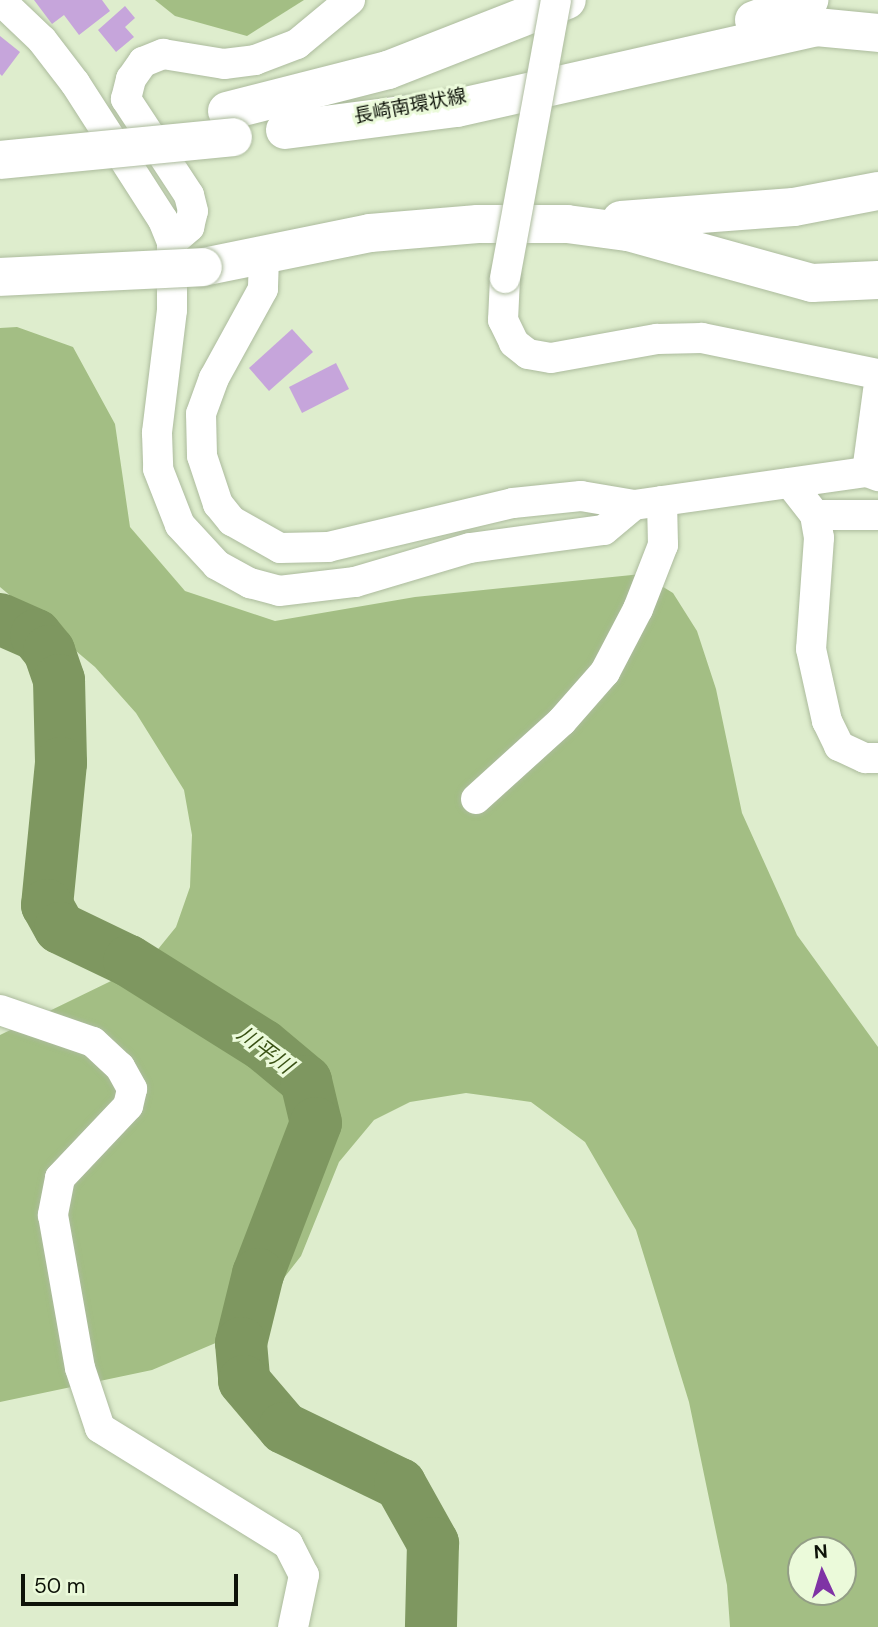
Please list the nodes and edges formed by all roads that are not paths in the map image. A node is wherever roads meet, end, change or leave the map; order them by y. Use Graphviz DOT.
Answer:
graph roads {
  1 [pos="0,0"];
  2 [pos="349,0"];
  3 [pos="556,0"];
  4 [pos="567,0"];
  5 [pos="808,0"];
  6 [pos="878,33"];
  7 [pos="230,124"];
  8 [pos="285,131"];
  9 [pos="0,150"];
  10 [pos="0,159"];
  11 [pos="878,191"];
  12 [pos="567,224"];
  13 [pos="172,243"];
  14 [pos="264,258"];
  15 [pos="0,277"];
  16 [pos="878,280"];
  17 [pos="878,374"];
  18 [pos="878,391"];
  19 [pos="873,474"];
  20 [pos="790,483"];
  21 [pos="648,503"];
  22 [pos="815,515"];
  23 [pos="878,515"];
  24 [pos="878,758"];
  25 [pos="476,799"];
  26 [pos="0,1010"];
  27 [pos="293,1627"];
  1 -- 13 [label="street"];
  2 -- 13 [label="street"];
  3 -- 17 [label="street, bridge"];
  4 -- 7 [label="highway"];
  5 -- 8 [label="highway, 長崎南環状線"];
  6 -- 8 [label="highway"];
  7 -- 8 [label="highway, 長崎南環状線"];
  7 -- 9 [label="highway"];
  7 -- 10 [label="highway, 長崎南環状線, bridge"];
  11 -- 12 [label="highway"];
  12 -- 14 [label="highway"];
  12 -- 16 [label="highway"];
  13 -- 21 [label="street"];
  14 -- 15 [label="highway, bridge"];
  14 -- 21 [label="street"];
  18 -- 19 [label="street"];
  19 -- 20 [label="street"];
  20 -- 21 [label="street"];
  20 -- 22 [label="street"];
  21 -- 25 [label="street"];
  22 -- 23 [label="street"];
  22 -- 24 [label="street"];
  26 -- 27 [label="street"];
}
